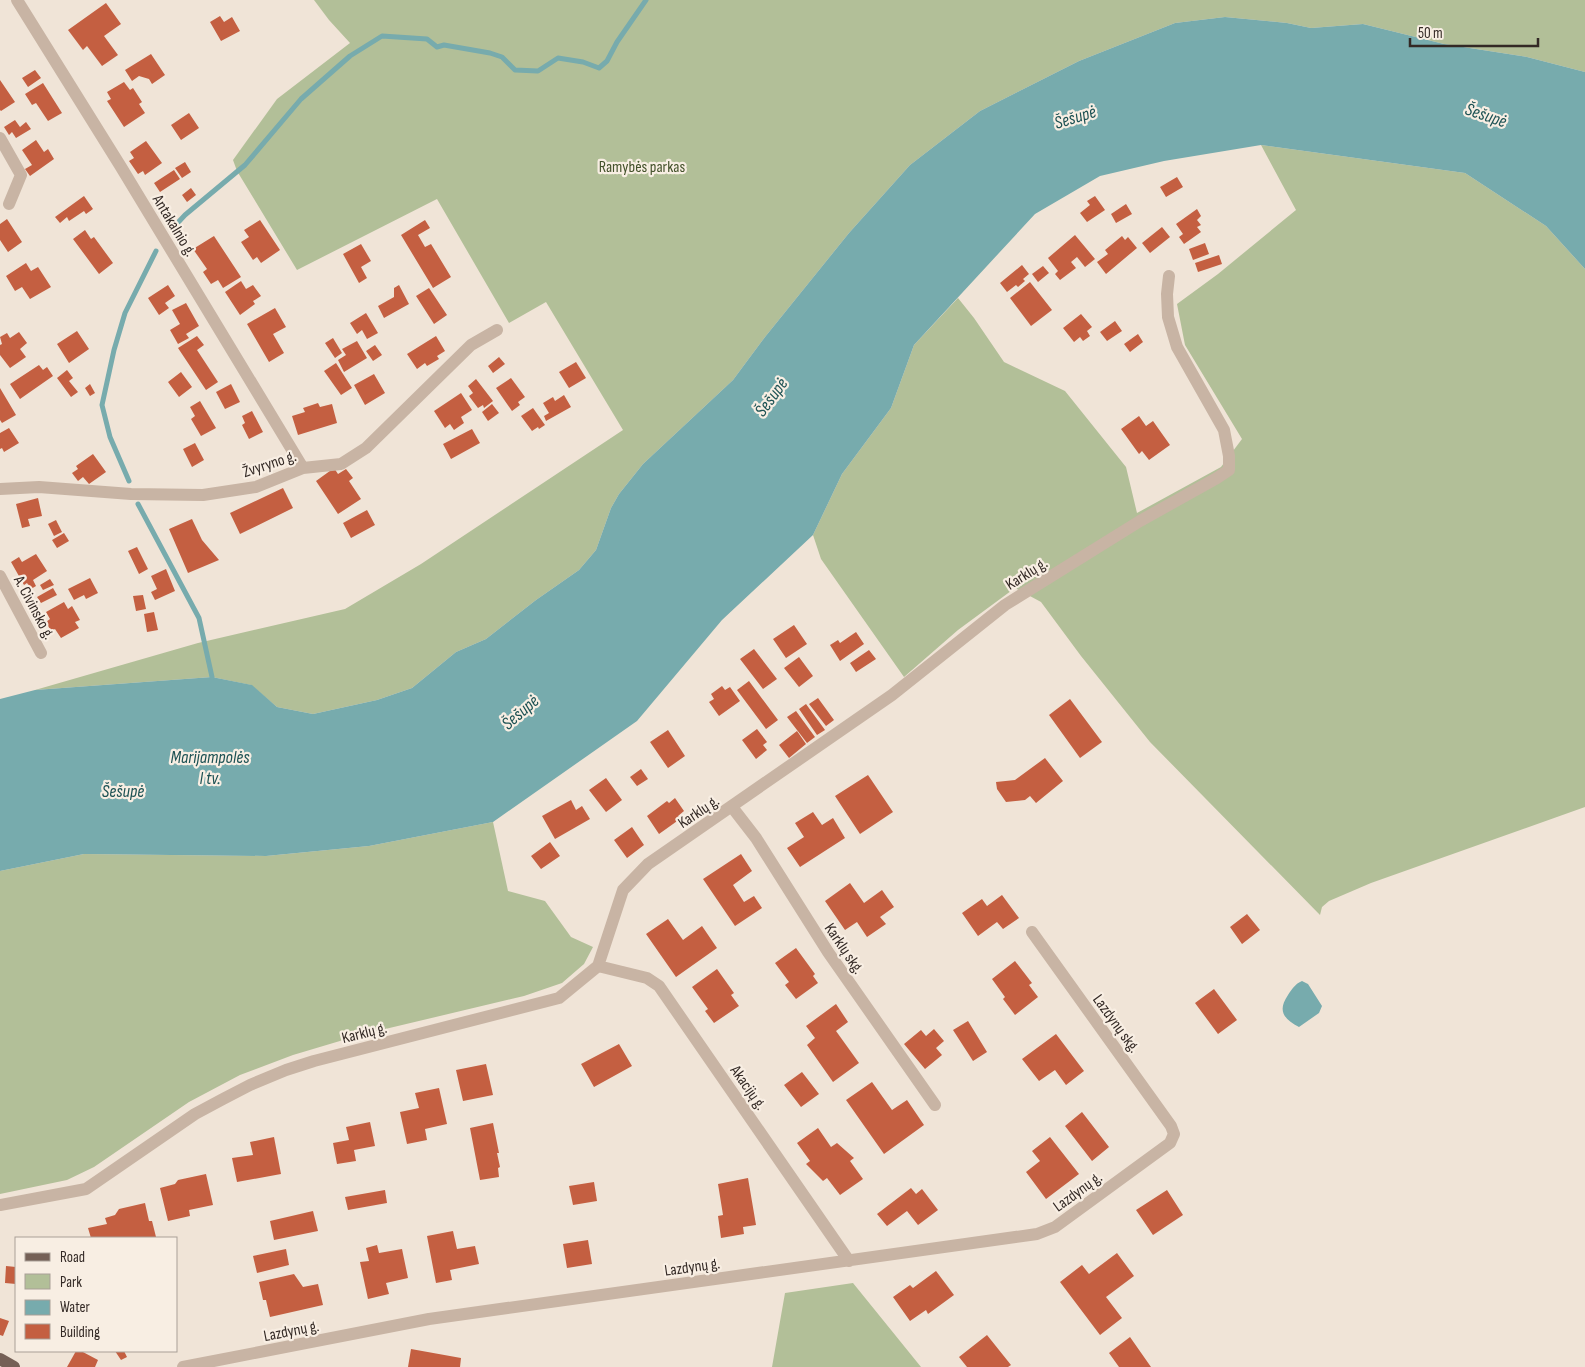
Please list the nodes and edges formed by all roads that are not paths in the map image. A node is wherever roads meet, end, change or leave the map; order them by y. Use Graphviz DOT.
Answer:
graph roads {
  1 [pos="17,0"];
  2 [pos="0,138"];
  3 [pos="9,204"];
  4 [pos="1170,276"];
  5 [pos="497,330"];
  6 [pos="302,468"];
  7 [pos="0,489"];
  8 [pos="0,576"];
  9 [pos="42,653"];
  10 [pos="732,807"];
  11 [pos="1032,932"];
  12 [pos="598,966"];
  13 [pos="935,1105"];
  14 [pos="1174,1134"];
  15 [pos="0,1205"];
  16 [pos="848,1260"];
  17 [pos="0,1360"];
  18 [pos="14,1367"];
  19 [pos="183,1367"];
  1 -- 6 [label="street, Antakalnio g."];
  2 -- 3 [label="street"];
  4 -- 10 [label="street, Karklų g."];
  5 -- 6 [label="street, Žvyryno g."];
  6 -- 7 [label="street, Žvyryno g."];
  8 -- 9 [label="street, A. Civinsko g."];
  10 -- 12 [label="street, Karklų g."];
  10 -- 13 [label="street, Karklų skg."];
  11 -- 14 [label="street, Lazdynų skg."];
  12 -- 15 [label="street, Karklų g."];
  12 -- 16 [label="street, Akacijų g."];
  14 -- 16 [label="street, Lazdynų g."];
  16 -- 19 [label="street, Lazdynų g."];
  17 -- 18 [label="main road"];
}
